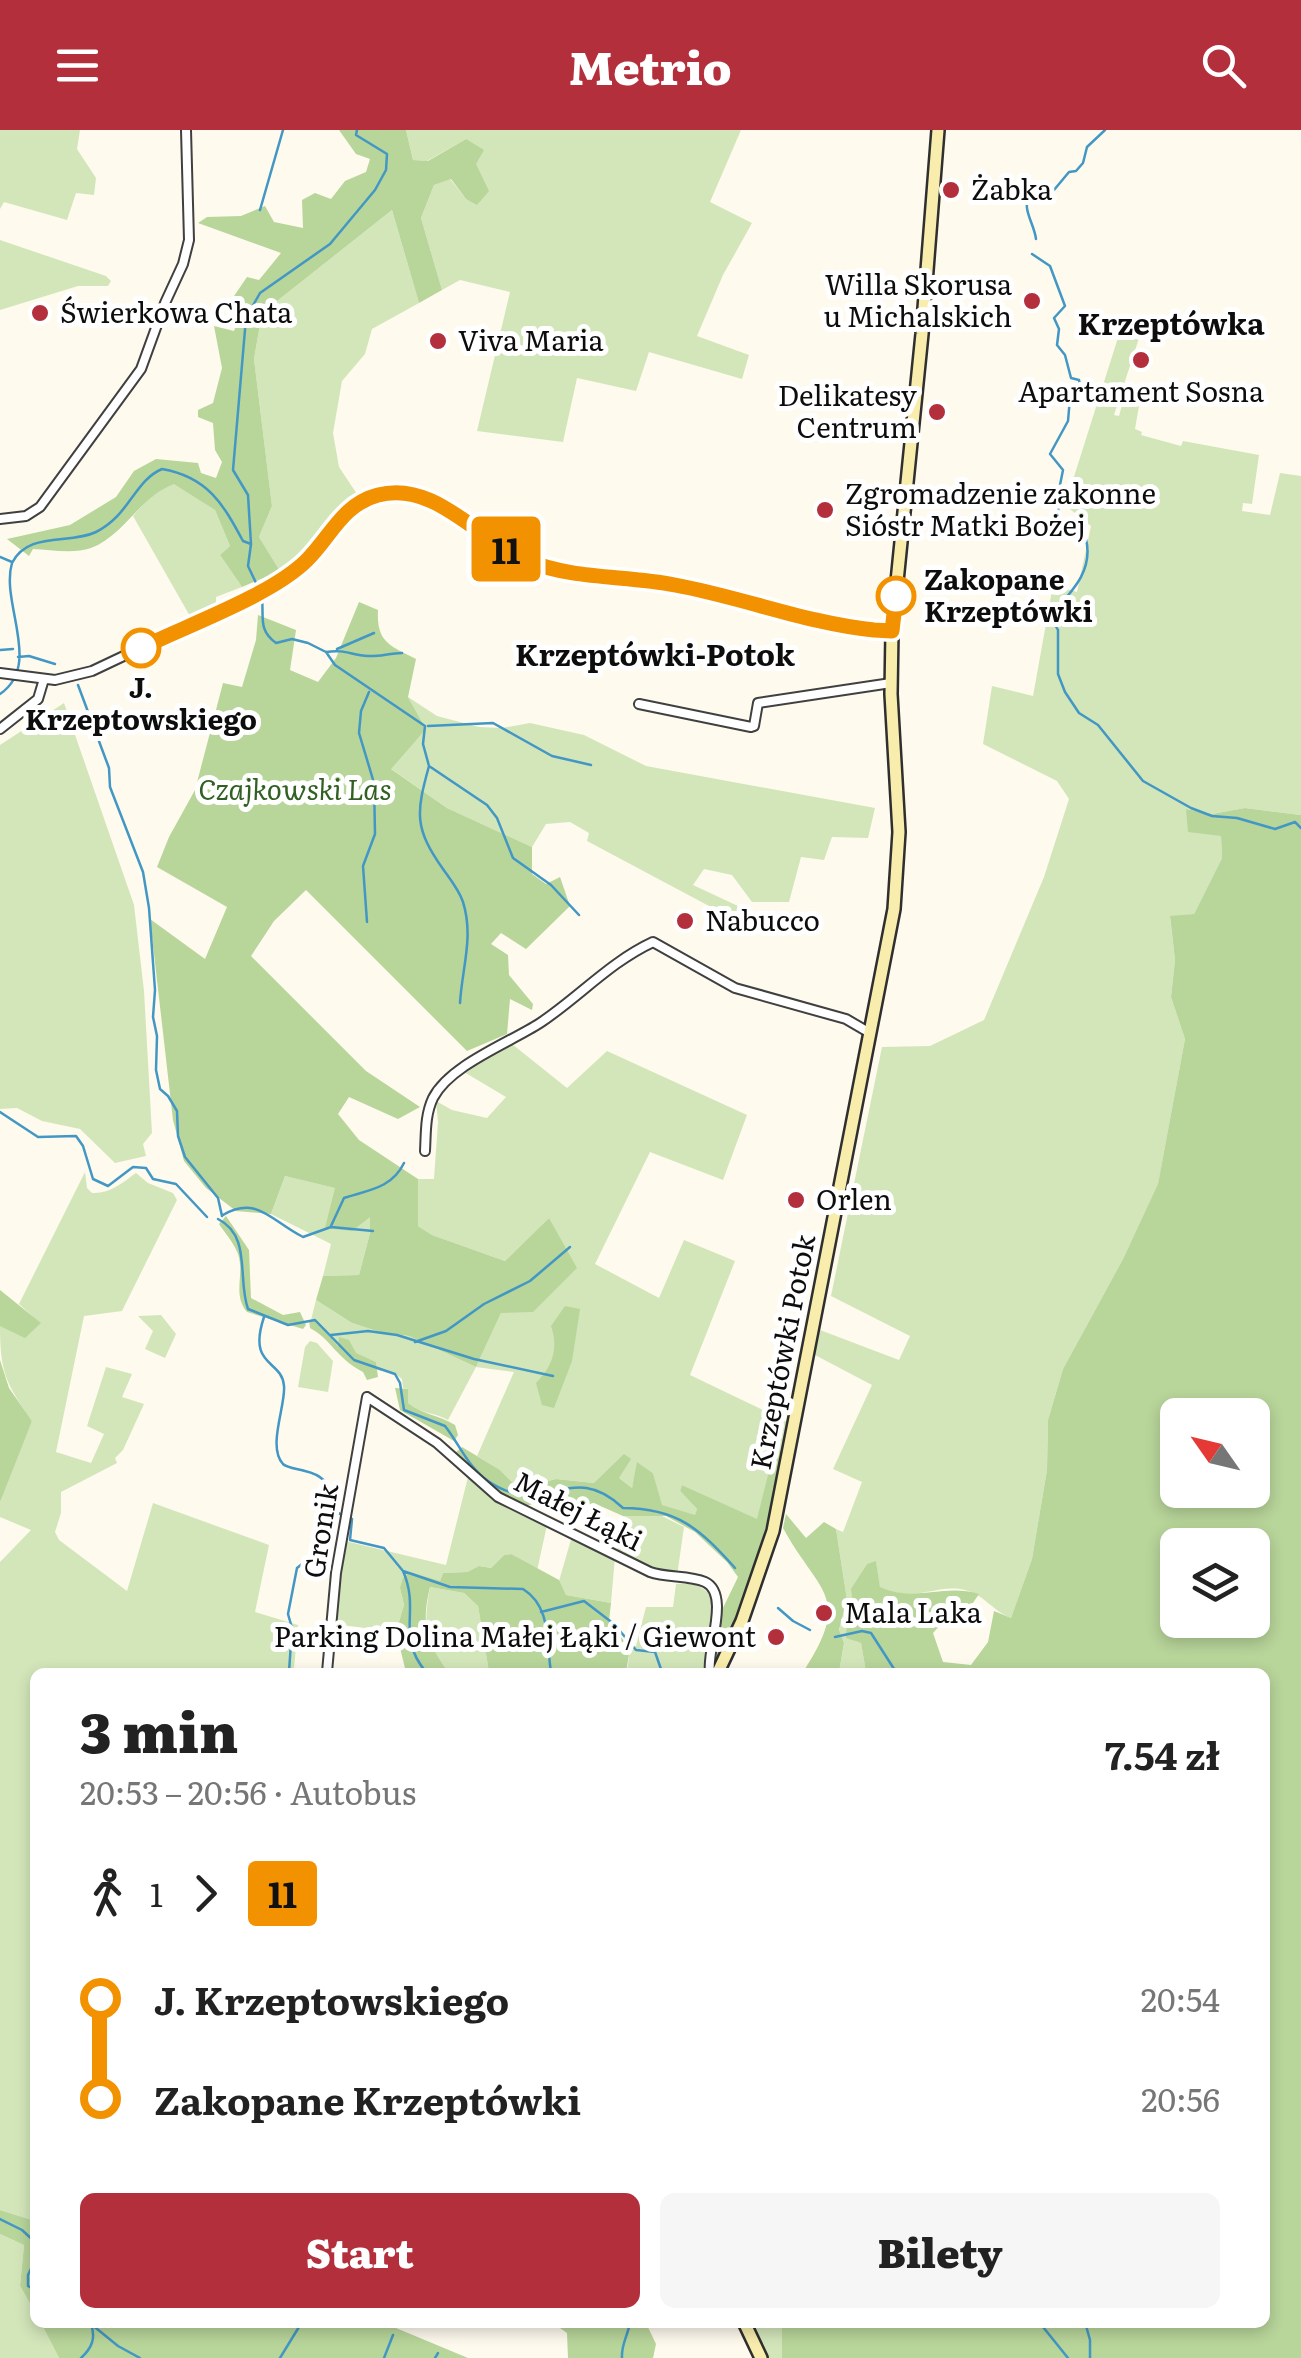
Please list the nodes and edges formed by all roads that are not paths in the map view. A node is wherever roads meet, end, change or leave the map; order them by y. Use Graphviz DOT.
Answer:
graph roads {
  1 [pos="186,130"];
  2 [pos="938,130"];
  3 [pos="0,519"];
  4 [pos="892,631"];
  5 [pos="2,674"];
  6 [pos="44,679"];
  7 [pos="891,683"];
  8 [pos="639,704"];
  9 [pos="0,729"];
  10 [pos="870,1032"];
  11 [pos="425,1151"];
  12 [pos="367,1397"];
  13 [pos="327,1668"];
  14 [pos="710,1668"];
  15 [pos="720,1668"];
  16 [pos="747,2328"];
  17 [pos="761,2358"];
  1 -- 3 [label="street"];
  2 -- 4 [label="main road, Krzeptówki Potok"];
  4 -- 6 [label="street"];
  4 -- 7 [label="main road, Krzeptówki Potok"];
  5 -- 6 [label="street"];
  6 -- 9 [label="street"];
  7 -- 8 [label="street"];
  7 -- 10 [label="main road, Krzeptówki Potok"];
  10 -- 11 [label="street"];
  10 -- 15 [label="main road, Krzeptówki Potok"];
  12 -- 13 [label="street, Gronik"];
  12 -- 14 [label="street, Małej Łąki"];
  16 -- 17 [label="main road"];
}
